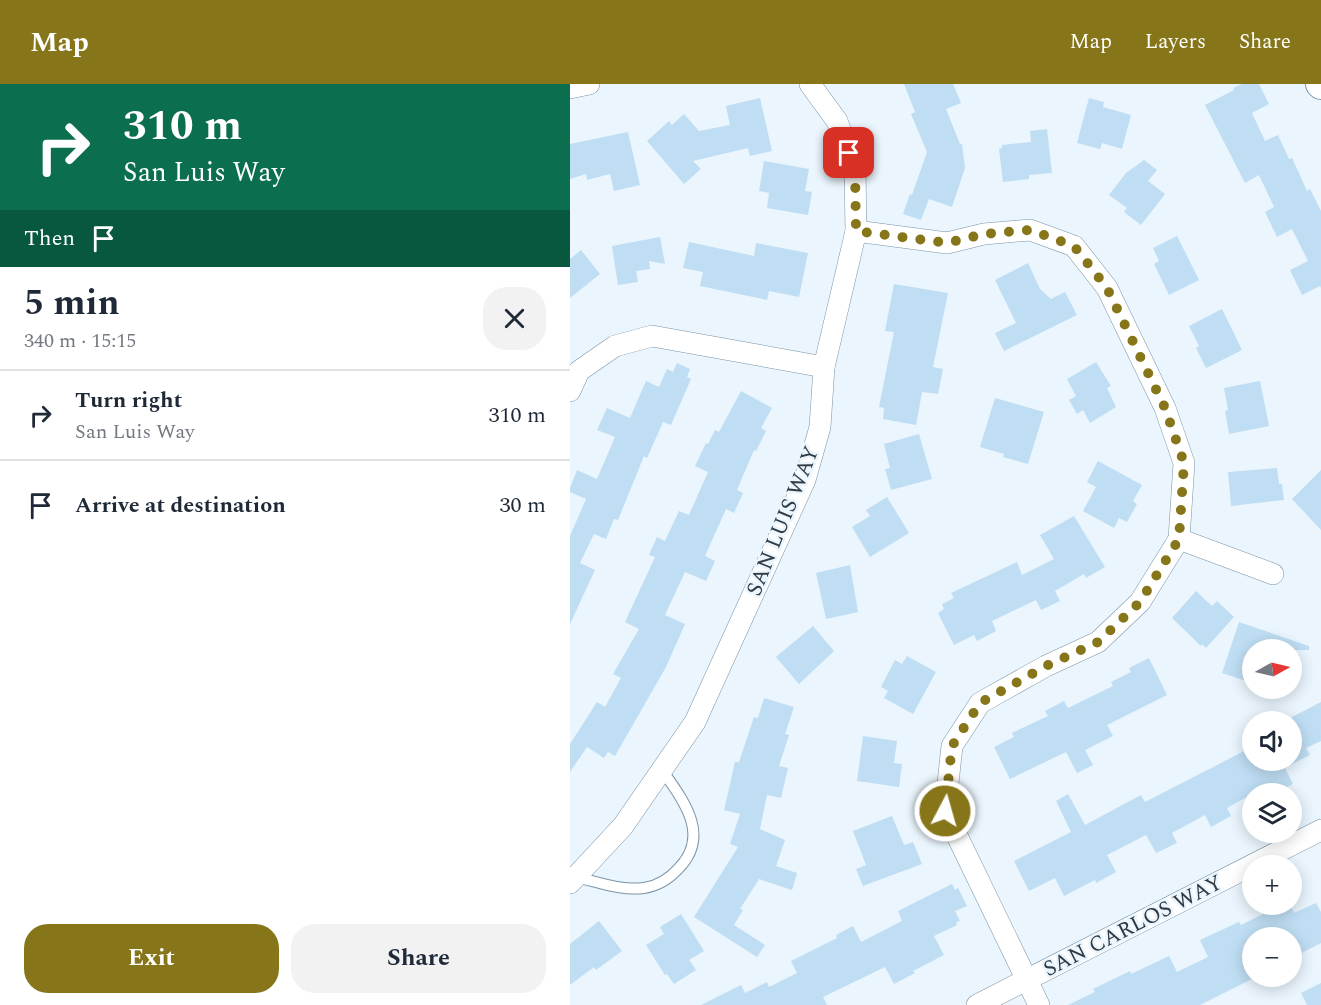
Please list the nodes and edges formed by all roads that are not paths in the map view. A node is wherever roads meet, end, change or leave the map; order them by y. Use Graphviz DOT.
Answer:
graph roads {
  1 [pos="589,84"];
  2 [pos="810,84"];
  3 [pos="570,88"];
  4 [pos="856,231"];
  5 [pos="824,367"];
  6 [pos="570,391"];
  7 [pos="1179,539"];
  8 [pos="1273,574"];
  9 [pos="662,770"];
  10 [pos="1321,830"];
  11 [pos="573,880"];
  12 [pos="1026,981"];
  13 [pos="977,1005"];
  14 [pos="1039,1005"];
  1 -- 3 [label="street"];
  2 -- 4 [label="street, SAN LUIS WAY"];
  4 -- 5 [label="street, SAN LUIS WAY"];
  4 -- 7 [label="street"];
  5 -- 6 [label="street"];
  5 -- 9 [label="street, SAN LUIS WAY"];
  7 -- 8 [label="street"];
  7 -- 12 [label="street"];
  9 -- 11 [label="street, SAN LUIS WAY"];
  9 -- 11 [label="lane"];
  10 -- 12 [label="street, SAN CARLOS WAY"];
  12 -- 13 [label="street, SAN CARLOS WAY"];
  12 -- 14 [label="street"];
}
